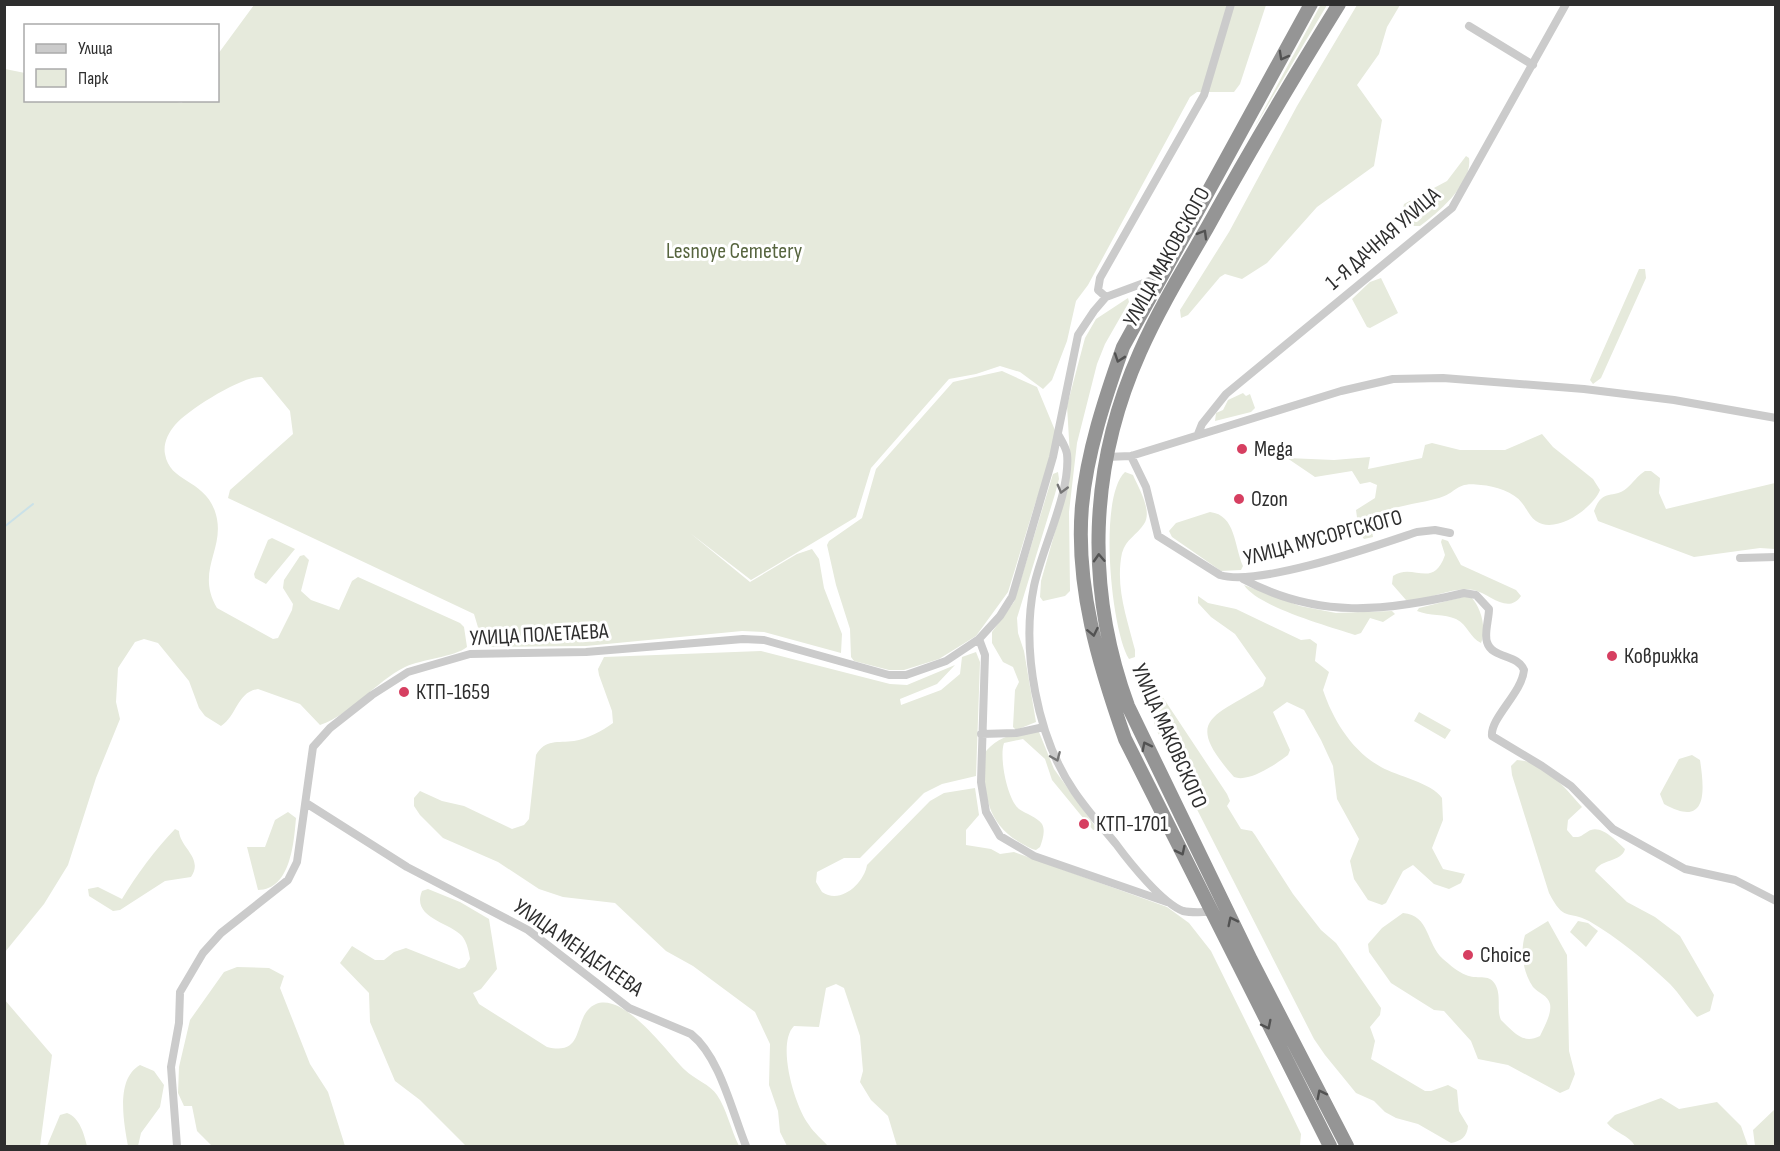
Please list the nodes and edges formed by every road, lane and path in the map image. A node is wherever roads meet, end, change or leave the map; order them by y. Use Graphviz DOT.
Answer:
graph roads {
  1 [pos="1231,4"];
  2 [pos="1311,4"];
  3 [pos="1339,4"];
  4 [pos="1566,4"];
  5 [pos="1470,26"];
  6 [pos="1533,64"];
  7 [pos="1161,277"];
  8 [pos="1106,297"];
  9 [pos="1776,418"];
  10 [pos="1058,433"];
  11 [pos="1198,434"];
  12 [pos="1131,456"];
  13 [pos="1106,457"];
  14 [pos="1450,533"];
  15 [pos="1776,557"];
  16 [pos="1740,558"];
  17 [pos="1243,579"];
  18 [pos="979,639"];
  19 [pos="1044,727"];
  20 [pos="981,734"];
  21 [pos="306,803"];
  22 [pos="1168,902"];
  23 [pos="1776,902"];
  24 [pos="1210,912"];
  25 [pos="177,1146"];
  26 [pos="746,1146"];
  27 [pos="1330,1146"];
  28 [pos="1347,1146"];
  1 -- 8 [label="street"];
  2 -- 7 [label="highway, УЛИЦА МАКОВСКОГО, one-way"];
  13 -- 3 [label="highway, УЛИЦА МАКОВСКОГО, one-way"];
  4 -- 6 [label="street, 1-Я ДАЧНАЯ УЛИЦА"];
  5 -- 6 [label="street"];
  6 -- 11 [label="street, 1-Я ДАЧНАЯ УЛИЦА"];
  7 -- 8 [label="street"];
  7 -- 24 [label="highway, УЛИЦА МАКОВСКОГО, one-way"];
  8 -- 10 [label="street, УЛИЦА ПОЛЕТАЕВА"];
  9 -- 11 [label="street"];
  10 -- 18 [label="street, УЛИЦА ПОЛЕТАЕВА"];
  10 -- 19 [label="street, one-way"];
  11 -- 12 [label="street"];
  12 -- 13 [label="street"];
  12 -- 17 [label="street, УЛИЦА МУСОРГСКОГО"];
  28 -- 13 [label="highway, УЛИЦА МАКОВСКОГО, one-way"];
  14 -- 17 [label="street, УЛИЦА МУСОРГСКОГО"];
  15 -- 16 [label="street"];
  17 -- 23 [label="street"];
  18 -- 20 [label="street"];
  18 -- 21 [label="street, УЛИЦА ПОЛЕТАЕВА"];
  19 -- 20 [label="street"];
  19 -- 22 [label="street, one-way"];
  20 -- 22 [label="street"];
  21 -- 25 [label="street, УЛИЦА ПОЛЕТАЕВА"];
  21 -- 26 [label="street, УЛИЦА МЕНДЕЛЕЕВА"];
  22 -- 24 [label="street"];
  24 -- 27 [label="highway, УЛИЦА МАКОВСКОГО, one-way"];
}
